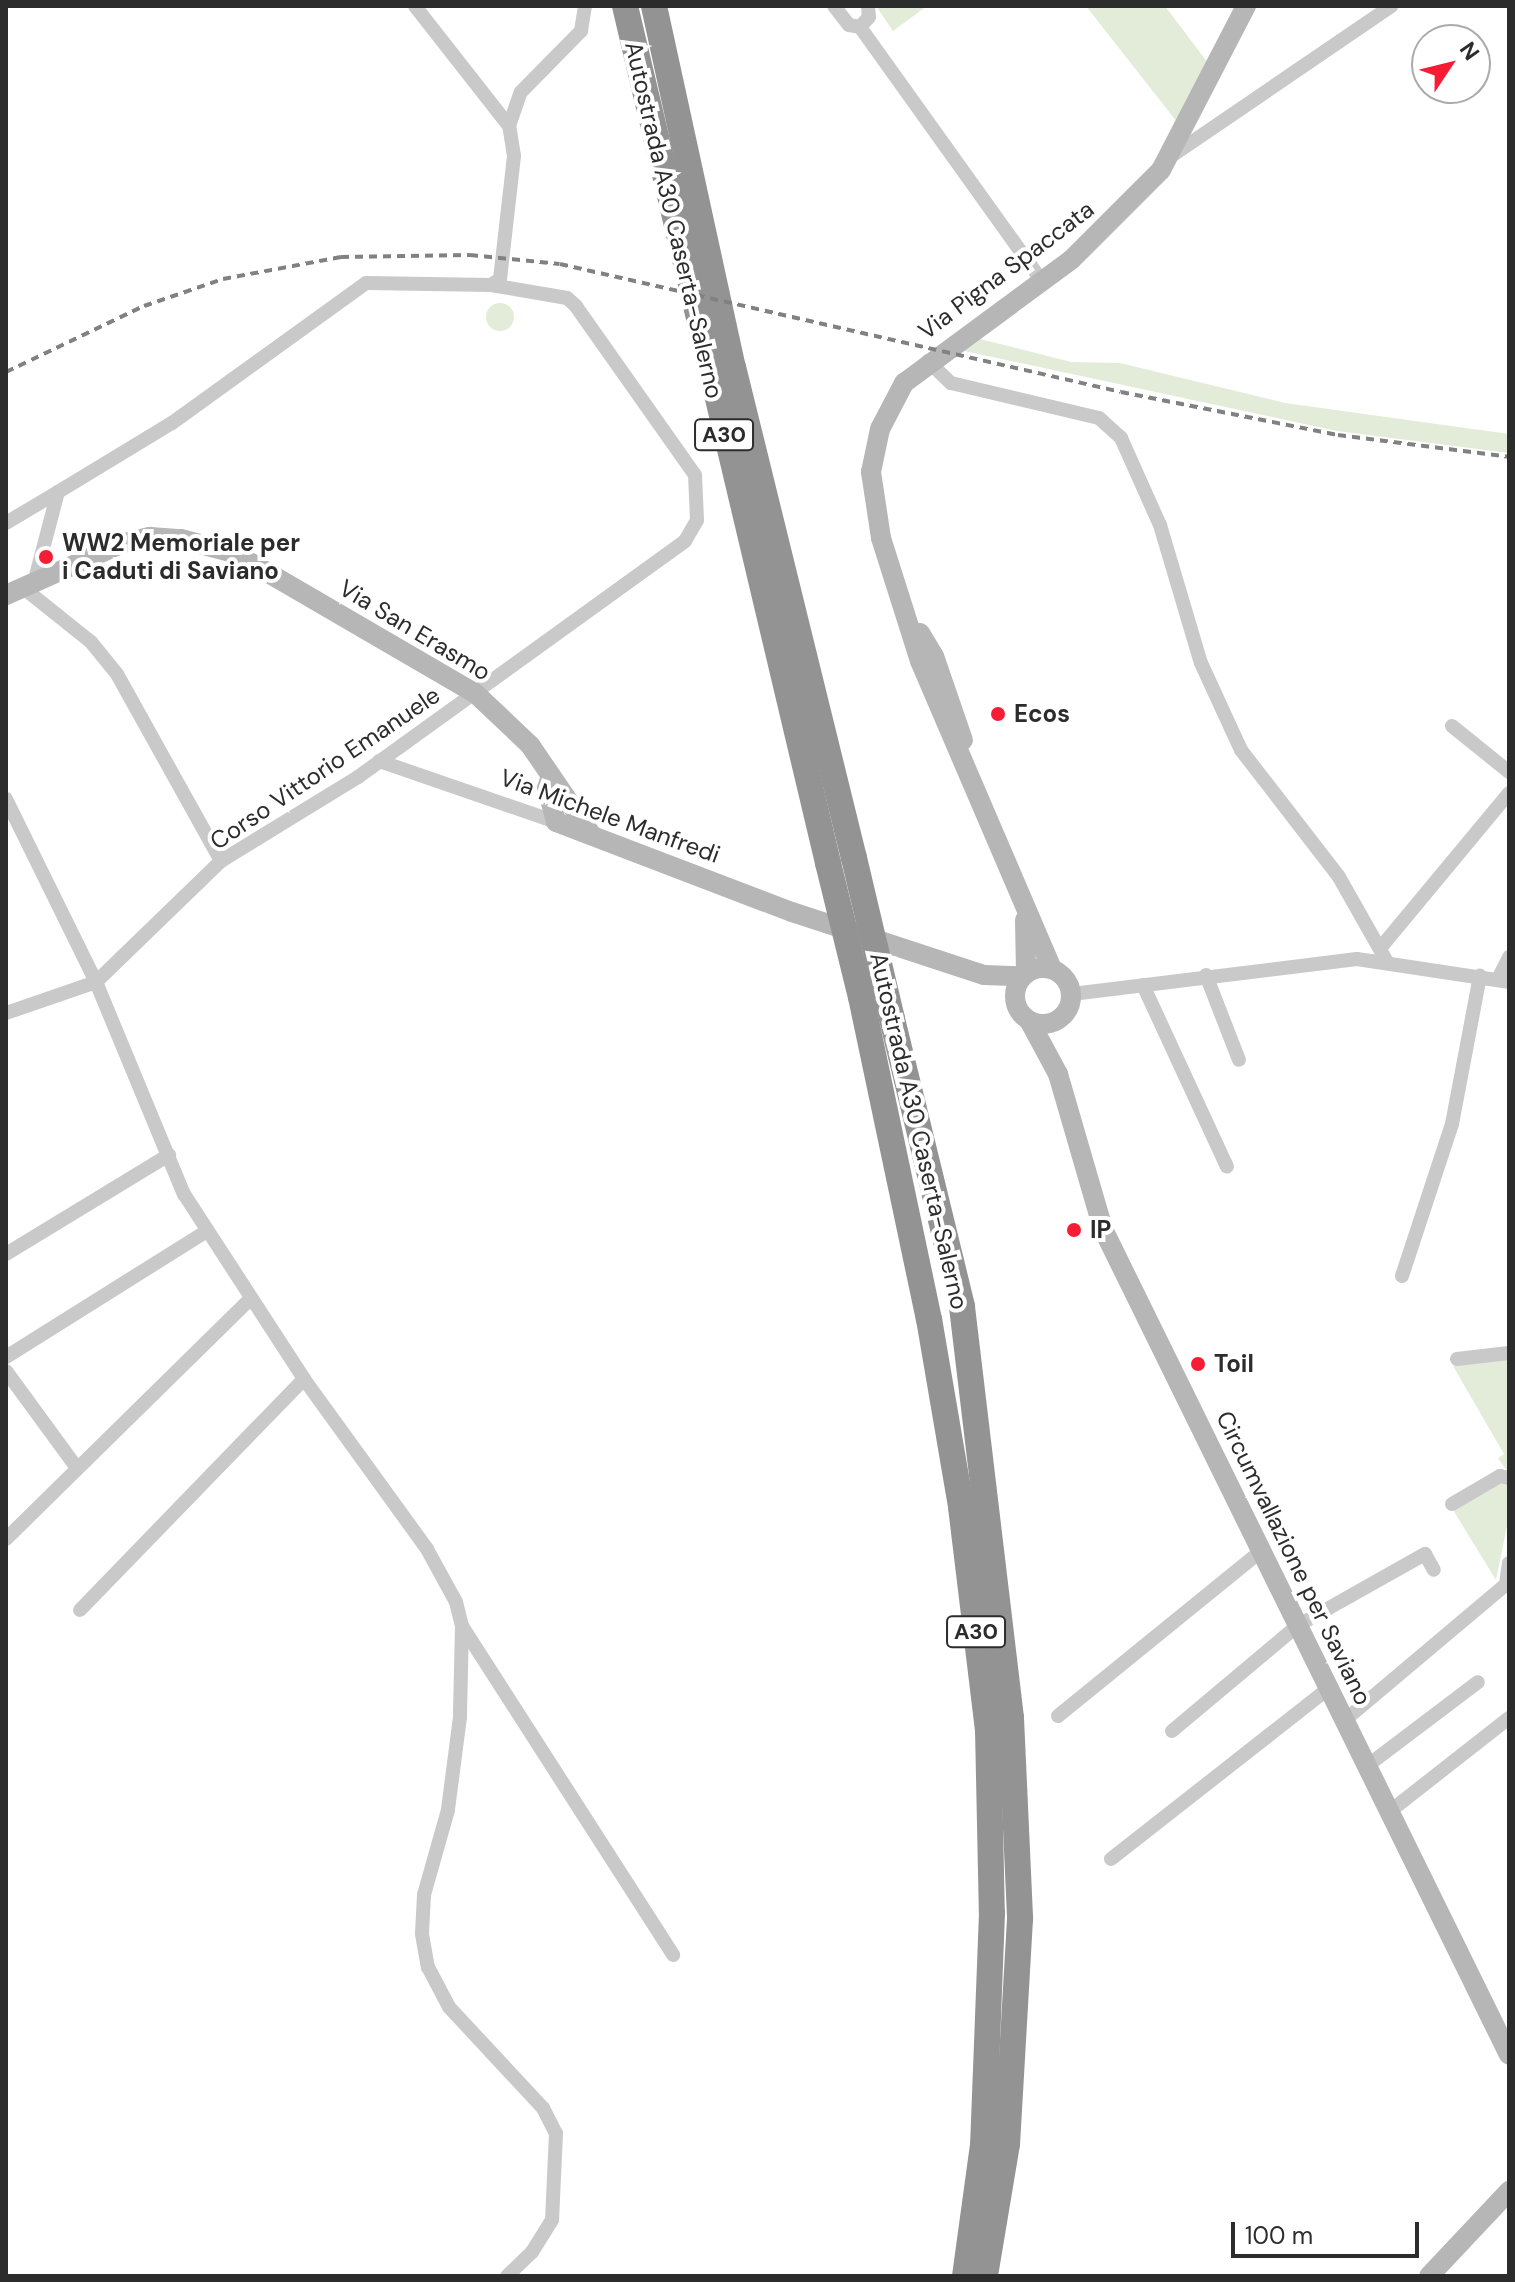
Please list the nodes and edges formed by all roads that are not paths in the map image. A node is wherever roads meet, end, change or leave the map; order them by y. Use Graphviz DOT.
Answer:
graph roads {
  1 [pos="415,6"];
  2 [pos="585,6"];
  3 [pos="625,6"];
  4 [pos="654,6"];
  5 [pos="834,6"];
  6 [pos="868,6"];
  7 [pos="1246,6"];
  8 [pos="1391,6"];
  9 [pos="860,27"];
  10 [pos="509,126"];
  11 [pos="1168,159"];
  12 [pos="1042,281"];
  13 [pos="491,285"];
  14 [pos="923,365"];
  15 [pos="58,492"];
  16 [pos="6,523"];
  17 [pos="30,588"];
  18 [pos="6,595"];
  19 [pos="475,693"];
  20 [pos="1452,726"];
  21 [pos="379,761"];
  22 [pos="1509,772"];
  23 [pos="549,782"];
  24 [pos="1509,793"];
  25 [pos="6,799"];
  26 [pos="566,800"];
  27 [pos="520,810"];
  28 [pos="556,822"];
  29 [pos="591,834"];
  30 [pos="221,861"];
  31 [pos="841,861"];
  32 [pos="1024,900"];
  33 [pos="1382,946"];
  34 [pos="1509,957"];
  35 [pos="1387,962"];
  36 [pos="1052,969"];
  37 [pos="1024,974"];
  38 [pos="984,975"];
  39 [pos="1206,975"];
  40 [pos="1480,976"];
  41 [pos="1504,980"];
  42 [pos="96,982"];
  43 [pos="1143,985"];
  44 [pos="1072,994"];
  45 [pos="1015,1001"];
  46 [pos="6,1013"];
  47 [pos="1060,1019"];
  48 [pos="1030,1022"];
  49 [pos="1239,1060"];
  50 [pos="1058,1074"];
  51 [pos="169,1155"];
  52 [pos="1227,1167"];
  53 [pos="207,1231"];
  54 [pos="6,1254"];
  55 [pos="1402,1276"];
  56 [pos="250,1299"];
  57 [pos="1509,1353"];
  58 [pos="6,1357"];
  59 [pos="1457,1359"];
  60 [pos="6,1371"];
  61 [pos="304,1379"];
  62 [pos="77,1468"];
  63 [pos="1509,1478"];
  64 [pos="1452,1504"];
  65 [pos="6,1539"];
  66 [pos="1261,1551"];
  67 [pos="1509,1563"];
  68 [pos="1434,1570"];
  69 [pos="1508,1583"];
  70 [pos="80,1610"];
  71 [pos="462,1626"];
  72 [pos="1297,1626"];
  73 [pos="1478,1682"];
  74 [pos="1329,1688"];
  75 [pos="1058,1716"];
  76 [pos="1509,1718"];
  77 [pos="1345,1720"];
  78 [pos="1172,1731"];
  79 [pos="1367,1766"];
  80 [pos="1389,1812"];
  81 [pos="1111,1859"];
  82 [pos="673,1955"];
  83 [pos="1509,2055"];
  84 [pos="1509,2191"];
  85 [pos="507,2276"];
  86 [pos="965,2276"];
  87 [pos="985,2276"];
  88 [pos="1429,2276"];
  1 -- 10 [label="street"];
  2 -- 10 [label="street"];
  3 -- 31 [label="highway, Autostrada A30 Caserta-Salerno / A30"];
  4 -- 31 [label="highway, Autostrada A30 Caserta-Salerno / A30"];
  5 -- 9 [label="street"];
  6 -- 9 [label="street"];
  7 -- 11 [label="main road, Via Pigna Spaccata"];
  8 -- 11 [label="street"];
  9 -- 12 [label="street"];
  10 -- 13 [label="street"];
  11 -- 12 [label="main road, Via Pigna Spaccata"];
  12 -- 14 [label="main road, Via Pigna Spaccata"];
  13 -- 15 [label="street"];
  13 -- 19 [label="street, Corso Vittorio Emanuele"];
  14 -- 32 [label="main road, Via Pigna Spaccata"];
  14 -- 33 [label="street"];
  15 -- 16 [label="street"];
  15 -- 17 [label="street"];
  17 -- 18 [label="main road, Via San Erasmo"];
  17 -- 19 [label="main road, Via San Erasmo"];
  17 -- 30 [label="street"];
  19 -- 21 [label="street, Corso Vittorio Emanuele"];
  19 -- 23 [label="main road, Via San Erasmo"];
  20 -- 22 [label="street"];
  21 -- 27 [label="street, Via Michele Manfredi"];
  21 -- 30 [label="street, Corso Vittorio Emanuele"];
  23 -- 26 [label="main road, Via San Erasmo"];
  23 -- 27 [label="street"];
  23 -- 28 [label="main road, Via San Erasmo"];
  24 -- 33 [label="street"];
  25 -- 42 [label="street"];
  26 -- 28 [label="street"];
  26 -- 29 [label="main road, Via San Erasmo"];
  27 -- 28 [label="street, Via Michele Manfredi"];
  28 -- 29 [label="main road, Via Michele Manfredi"];
  29 -- 38 [label="main road, Via Michele Manfredi"];
  30 -- 42 [label="street, Corso Vittorio Emanuele"];
  31 -- 86 [label="highway, Autostrada A30 Caserta-Salerno / A30, bridge"];
  31 -- 87 [label="highway, Autostrada A30 Caserta-Salerno / A30, bridge"];
  32 -- 36 [label="main road, Via Pigna Spaccata"];
  32 -- 37 [label="main road"];
  33 -- 35 [label="street"];
  34 -- 41 [label="street"];
  35 -- 39 [label="street"];
  35 -- 40 [label="street"];
  36 -- 37 [label="main road"];
  36 -- 44 [label="main road"];
  37 -- 38 [label="main road"];
  37 -- 45 [label="main road"];
  38 -- 45 [label="main road"];
  39 -- 43 [label="street"];
  39 -- 49 [label="street"];
  40 -- 41 [label="street"];
  40 -- 55 [label="street"];
  42 -- 46 [label="street, Corso Vittorio Emanuele"];
  42 -- 51 [label="street"];
  43 -- 44 [label="street"];
  43 -- 52 [label="street"];
  44 -- 47 [label="main road"];
  45 -- 48 [label="main road"];
  47 -- 48 [label="main road"];
  47 -- 50 [label="main road, Circumvallazione per Saviano"];
  48 -- 50 [label="main road, Circumvallazione per Saviano"];
  50 -- 66 [label="main road, Circumvallazione per Saviano"];
  51 -- 53 [label="street"];
  51 -- 54 [label="street"];
  53 -- 56 [label="street"];
  53 -- 58 [label="street"];
  56 -- 61 [label="street"];
  56 -- 62 [label="street"];
  57 -- 59 [label="street"];
  60 -- 62 [label="street"];
  61 -- 70 [label="street"];
  61 -- 71 [label="street"];
  62 -- 65 [label="street"];
  63 -- 64 [label="street"];
  66 -- 72 [label="main road, Circumvallazione per Saviano"];
  66 -- 75 [label="street"];
  67 -- 69 [label="street"];
  68 -- 72 [label="street"];
  69 -- 77 [label="street"];
  71 -- 82 [label="street"];
  71 -- 85 [label="street"];
  72 -- 74 [label="main road, Circumvallazione per Saviano"];
  72 -- 78 [label="street"];
  73 -- 79 [label="street"];
  74 -- 77 [label="main road, Circumvallazione per Saviano"];
  74 -- 81 [label="street"];
  76 -- 80 [label="street"];
  77 -- 79 [label="main road, Circumvallazione per Saviano"];
  79 -- 80 [label="main road, Circumvallazione per Saviano"];
  80 -- 83 [label="main road, Circumvallazione per Saviano"];
  84 -- 88 [label="main road"];
}
